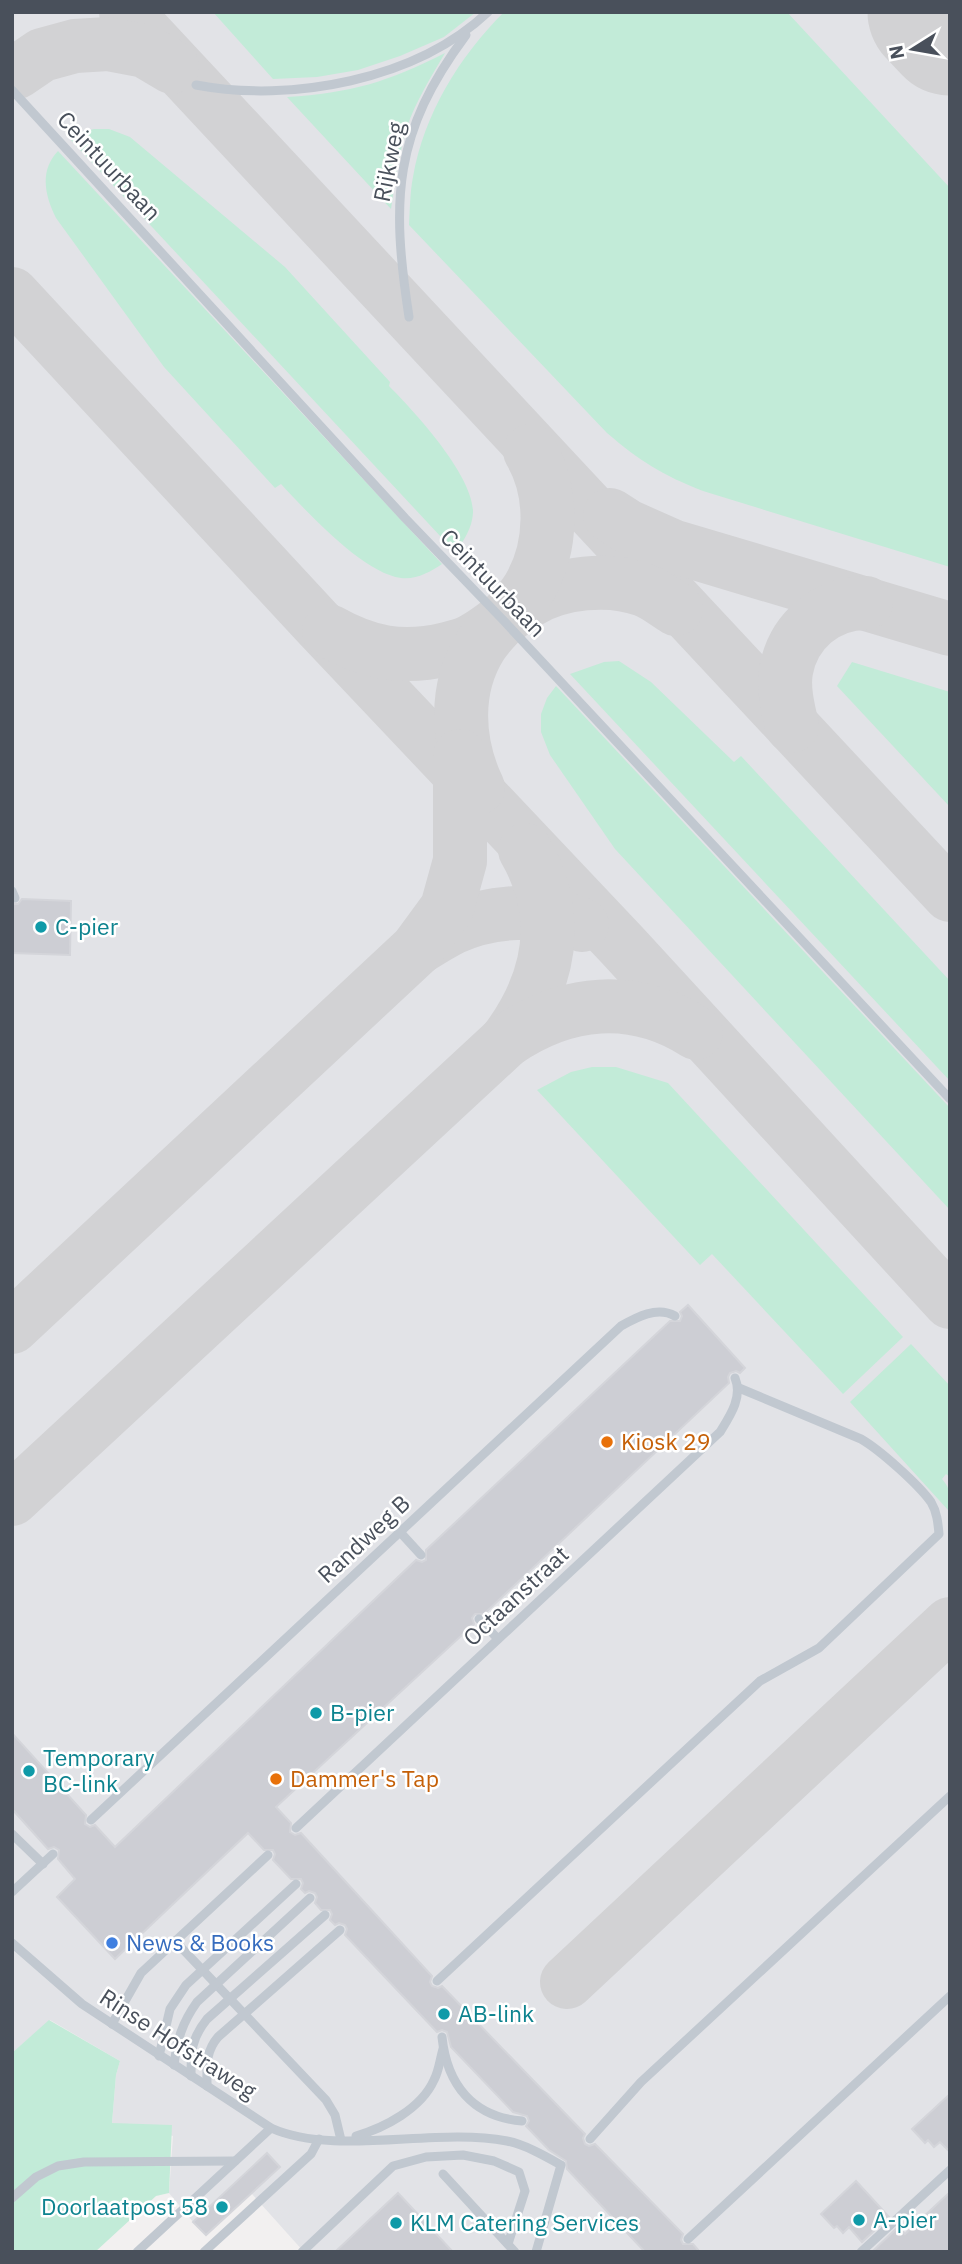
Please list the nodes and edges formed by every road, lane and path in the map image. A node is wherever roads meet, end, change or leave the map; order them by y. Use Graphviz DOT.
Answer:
graph roads {
  1 [pos="488,12"];
  2 [pos="471,28"];
  3 [pos="196,85"];
  4 [pos="12,90"];
  5 [pos="410,317"];
  6 [pos="950,1099"];
  7 [pos="675,1316"];
  8 [pos="735,1378"];
  9 [pos="739,1388"];
  10 [pos="400,1532"];
  11 [pos="421,1555"];
  12 [pos="479,1619"];
  13 [pos="498,1639"];
  14 [pos="950,1796"];
  15 [pos="90,1820"];
  16 [pos="296,1828"];
  17 [pos="12,1834"];
  18 [pos="53,1854"];
  19 [pos="268,1854"];
  20 [pos="43,1864"];
  21 [pos="296,1884"];
  22 [pos="12,1892"];
  23 [pos="310,1898"];
  24 [pos="325,1915"];
  25 [pos="340,1930"];
  26 [pos="175,1941"];
  27 [pos="12,1943"];
  28 [pos="202,1970"];
  29 [pos="437,1981"];
  30 [pos="216,1984"];
  31 [pos="950,1996"];
  32 [pos="230,1999"];
  33 [pos="244,2014"];
  34 [pos="112,2025"];
  35 [pos="442,2038"];
  36 [pos="443,2049"];
  37 [pos="159,2056"];
  38 [pos="174,2065"];
  39 [pos="191,2076"];
  40 [pos="207,2086"];
  41 [pos="522,2121"];
  42 [pos="271,2128"];
  43 [pos="319,2139"];
  44 [pos="590,2139"];
  45 [pos="341,2140"];
  46 [pos="235,2161"];
  47 [pos="950,2170"];
  48 [pos="443,2174"];
  49 [pos="12,2198"];
  50 [pos="688,2239"];
  51 [pos="512,2248"];
  52 [pos="137,2252"];
  53 [pos="204,2252"];
  54 [pos="302,2252"];
  55 [pos="536,2252"];
  56 [pos="861,2252"];
  1 -- 2 [label="lane, Rijkweg"];
  2 -- 3 [label="lane, Rijkweg"];
  2 -- 5 [label="lane, Rijkweg"];
  4 -- 6 [label="lane, Ceintuurbaan"];
  7 -- 10 [label="lane, Randweg B"];
  8 -- 9 [label="lane"];
  9 -- 13 [label="lane, Octaanstraat"];
  9 -- 29 [label="lane"];
  10 -- 11 [label="lane"];
  10 -- 15 [label="lane, Randweg B"];
  12 -- 13 [label="lane"];
  13 -- 16 [label="lane, Octaanstraat"];
  14 -- 44 [label="lane"];
  17 -- 20 [label="lane"];
  18 -- 20 [label="lane"];
  19 -- 26 [label="lane"];
  20 -- 22 [label="lane"];
  21 -- 28 [label="lane"];
  23 -- 30 [label="lane"];
  24 -- 32 [label="lane"];
  25 -- 33 [label="lane"];
  26 -- 28 [label="lane"];
  26 -- 34 [label="lane"];
  27 -- 34 [label="lane, Rinse Hofstraweg"];
  28 -- 30 [label="lane"];
  28 -- 37 [label="lane"];
  30 -- 32 [label="lane"];
  30 -- 38 [label="lane"];
  31 -- 50 [label="lane"];
  32 -- 33 [label="lane"];
  32 -- 39 [label="lane"];
  33 -- 40 [label="lane"];
  33 -- 45 [label="lane"];
  34 -- 37 [label="lane, Rinse Hofstraweg"];
  35 -- 36 [label="lane, Rinse Hofstraweg"];
  36 -- 41 [label="lane, Rinse Hofstraweg"];
  36 -- 45 [label="lane, Rinse Hofstraweg"];
  37 -- 38 [label="lane, Rinse Hofstraweg"];
  38 -- 39 [label="lane, Rinse Hofstraweg"];
  39 -- 40 [label="lane, Rinse Hofstraweg"];
  40 -- 42 [label="lane, Rinse Hofstraweg"];
  42 -- 43 [label="lane, Rinse Hofstraweg"];
  42 -- 46 [label="lane"];
  43 -- 45 [label="lane, Rinse Hofstraweg"];
  43 -- 53 [label="lane"];
  45 -- 55 [label="lane, Rinse Hofstraweg"];
  46 -- 49 [label="lane"];
  46 -- 52 [label="lane"];
  47 -- 56 [label="lane"];
  48 -- 51 [label="lane"];
  51 -- 54 [label="lane"];
}
